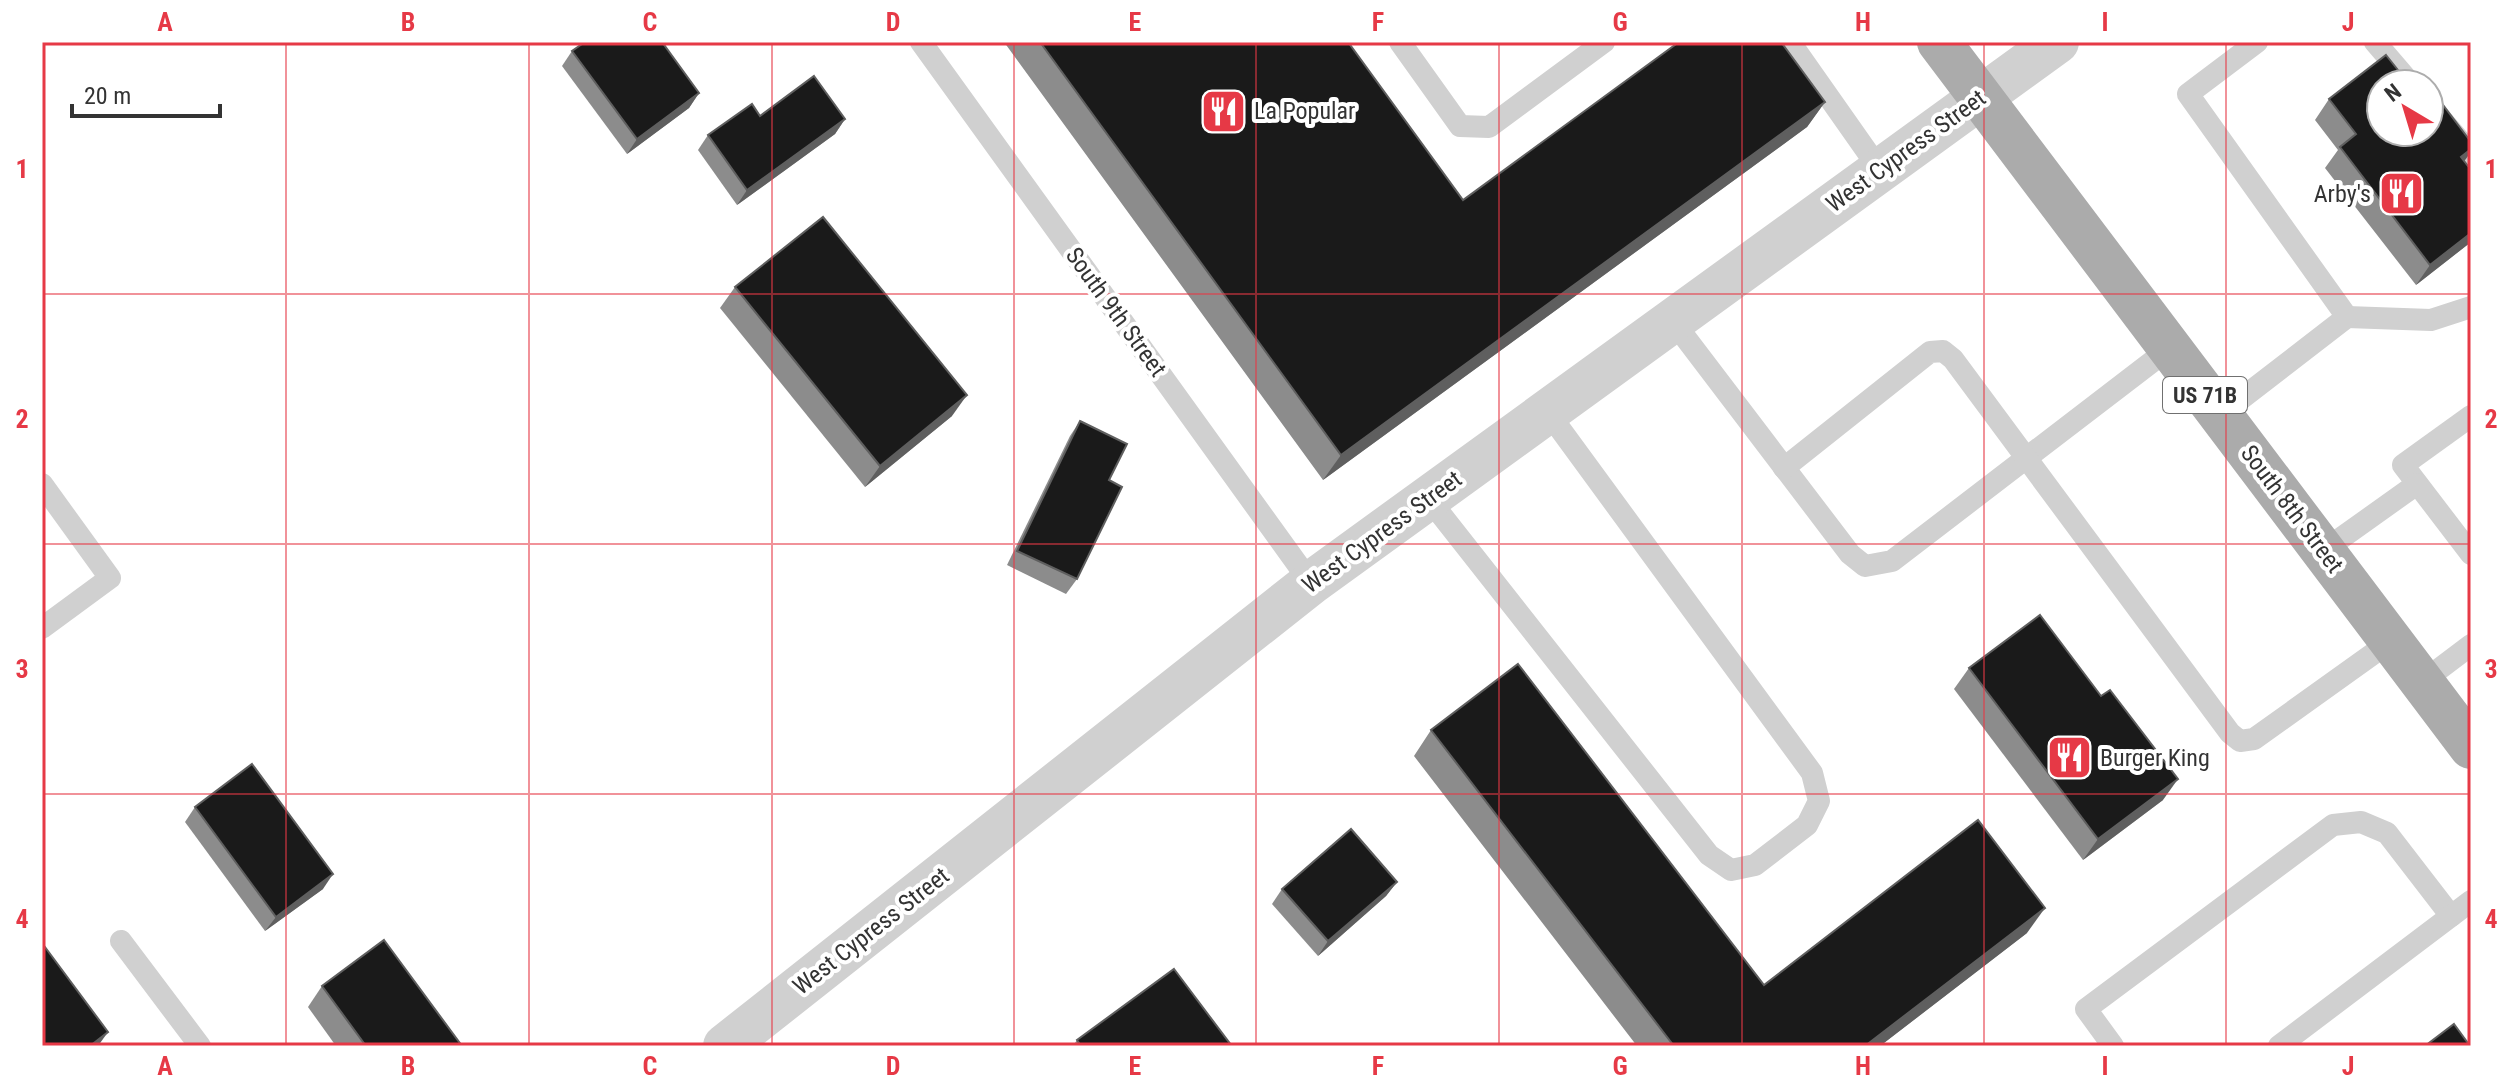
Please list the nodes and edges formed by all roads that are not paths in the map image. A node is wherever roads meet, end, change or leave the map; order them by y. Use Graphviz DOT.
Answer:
graph roads {
  1 [pos="921,42"];
  2 [pos="1400,42"];
  3 [pos="1604,42"];
  4 [pos="1790,42"];
  5 [pos="1939,42"];
  6 [pos="2057,42"];
  7 [pos="2257,42"];
  8 [pos="2375,42"];
  9 [pos="2397,68"];
  10 [pos="1980,97"];
  11 [pos="2445,124"];
  12 [pos="2471,154"];
  13 [pos="1880,170"];
  14 [pos="2471,307"];
  15 [pos="2347,317"];
  16 [pos="1672,320"];
  17 [pos="2170,348"];
  18 [pos="1547,411"];
  19 [pos="2220,415"];
  20 [pos="2470,418"];
  21 [pos="2027,458"];
  22 [pos="1784,468"];
  23 [pos="42,484"];
  24 [pos="2417,484"];
  25 [pos="1428,498"];
  26 [pos="2323,551"];
  27 [pos="2471,554"];
  28 [pos="1311,583"];
  29 [pos="42,628"];
  30 [pos="2391,641"];
  31 [pos="2471,645"];
  32 [pos="2422,682"];
  33 [pos="2471,747"];
  34 [pos="2471,901"];
  35 [pos="2451,916"];
  36 [pos="121,941"];
  37 [pos="200,1046"];
  38 [pos="725,1046"];
  39 [pos="2113,1046"];
  40 [pos="2279,1046"];
  1 -- 28 [label="lane, South 9th Street"];
  2 -- 3 [label="lane"];
  4 -- 13 [label="lane"];
  5 -- 10 [label="main road, South 8th Street / US 71B"];
  6 -- 10 [label="street, West Cypress Street"];
  7 -- 15 [label="lane"];
  8 -- 9 [label="lane"];
  10 -- 13 [label="street, West Cypress Street"];
  10 -- 17 [label="main road, South 8th Street / US 71B"];
  11 -- 12 [label="lane"];
  13 -- 16 [label="street, West Cypress Street"];
  14 -- 15 [label="lane"];
  15 -- 19 [label="lane"];
  16 -- 18 [label="street, West Cypress Street"];
  16 -- 22 [label="lane"];
  17 -- 19 [label="main road, South 8th Street / US 71B"];
  17 -- 21 [label="lane"];
  18 -- 25 [label="street, West Cypress Street"];
  18 -- 25 [label="lane"];
  19 -- 26 [label="main road, South 8th Street / US 71B"];
  20 -- 24 [label="lane"];
  21 -- 22 [label="lane"];
  21 -- 22 [label="lane"];
  21 -- 30 [label="lane"];
  23 -- 29 [label="lane"];
  24 -- 26 [label="lane"];
  24 -- 27 [label="lane"];
  25 -- 28 [label="street, West Cypress Street"];
  26 -- 30 [label="main road, South 8th Street / US 71B"];
  28 -- 38 [label="street, West Cypress Street"];
  30 -- 32 [label="main road, South 8th Street / US 71B"];
  31 -- 32 [label="lane"];
  32 -- 33 [label="main road, South 8th Street / US 71B"];
  34 -- 35 [label="lane"];
  35 -- 39 [label="lane"];
  35 -- 40 [label="lane"];
  36 -- 37 [label="lane"];
}
